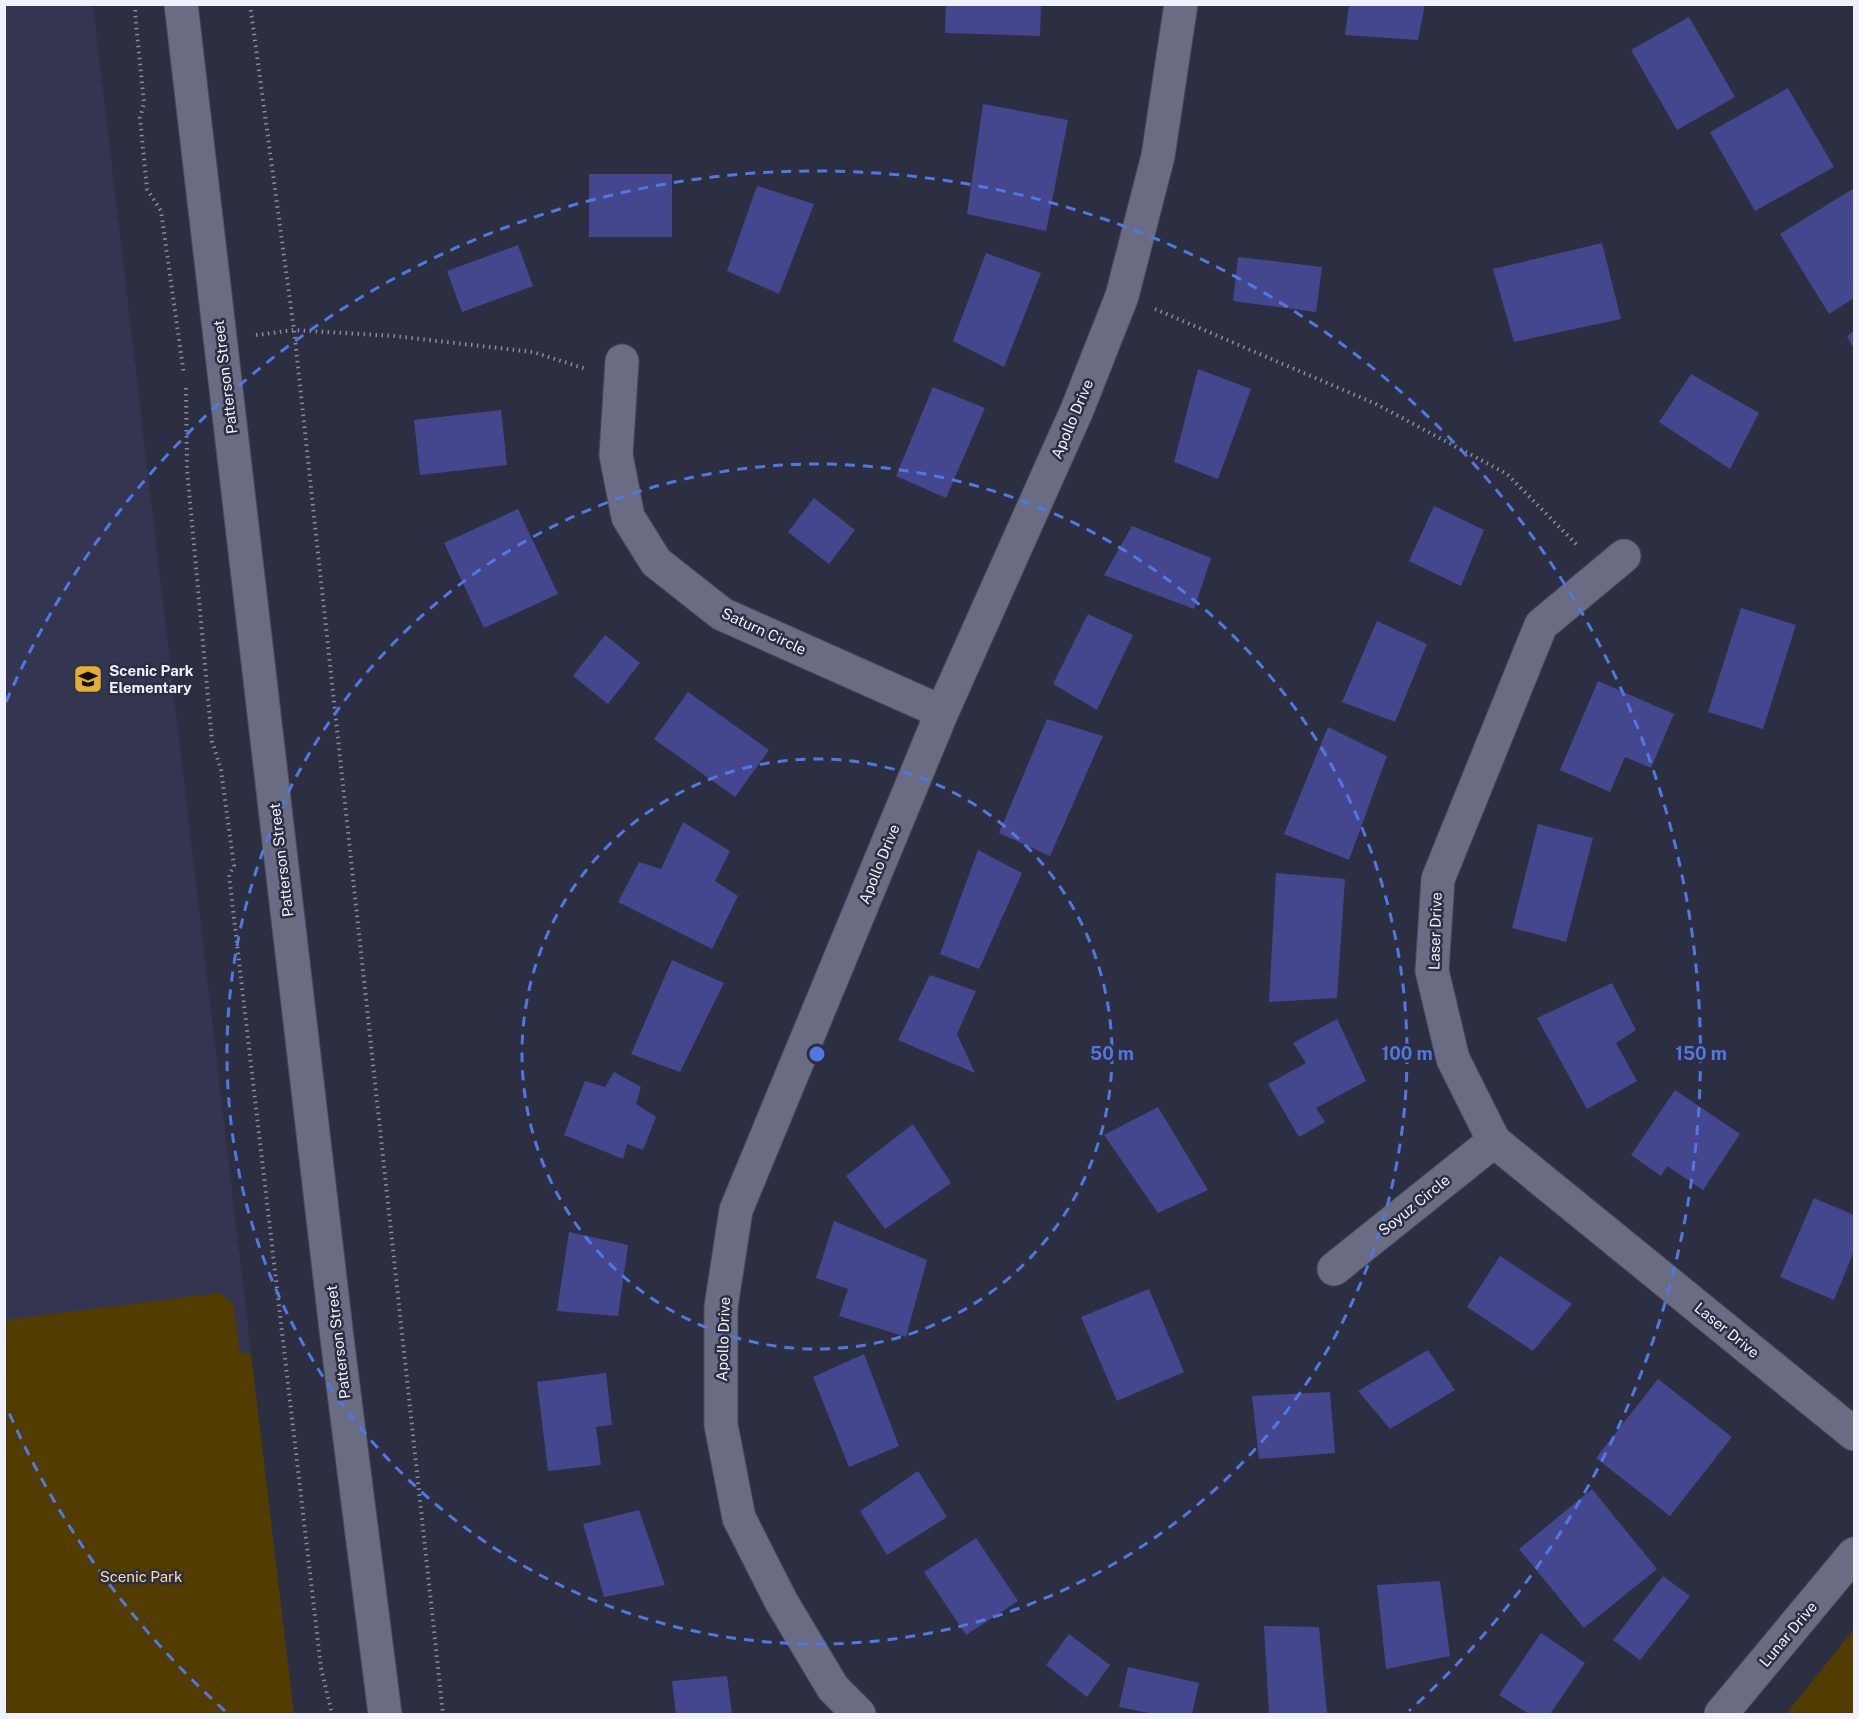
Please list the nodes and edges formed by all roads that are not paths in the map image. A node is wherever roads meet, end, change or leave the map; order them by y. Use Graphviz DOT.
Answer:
graph roads {
  1 [pos="181,4"];
  2 [pos="1181,4"];
  3 [pos="622,370"];
  4 [pos="1614,564"];
  5 [pos="942,712"];
  6 [pos="1494,1141"];
  7 [pos="1334,1269"];
  8 [pos="1854,1434"];
  9 [pos="1854,1554"];
  10 [pos="385,1714"];
  11 [pos="859,1714"];
  12 [pos="1721,1714"];
  1 -- 10 [label="street, Patterson Street"];
  2 -- 5 [label="street, Apollo Drive"];
  3 -- 5 [label="street, Saturn Circle"];
  4 -- 6 [label="street, Laser Drive"];
  5 -- 11 [label="street, Apollo Drive"];
  6 -- 7 [label="street, Soyuz Circle"];
  6 -- 8 [label="street, Laser Drive"];
  9 -- 12 [label="street, Lunar Drive"];
}
